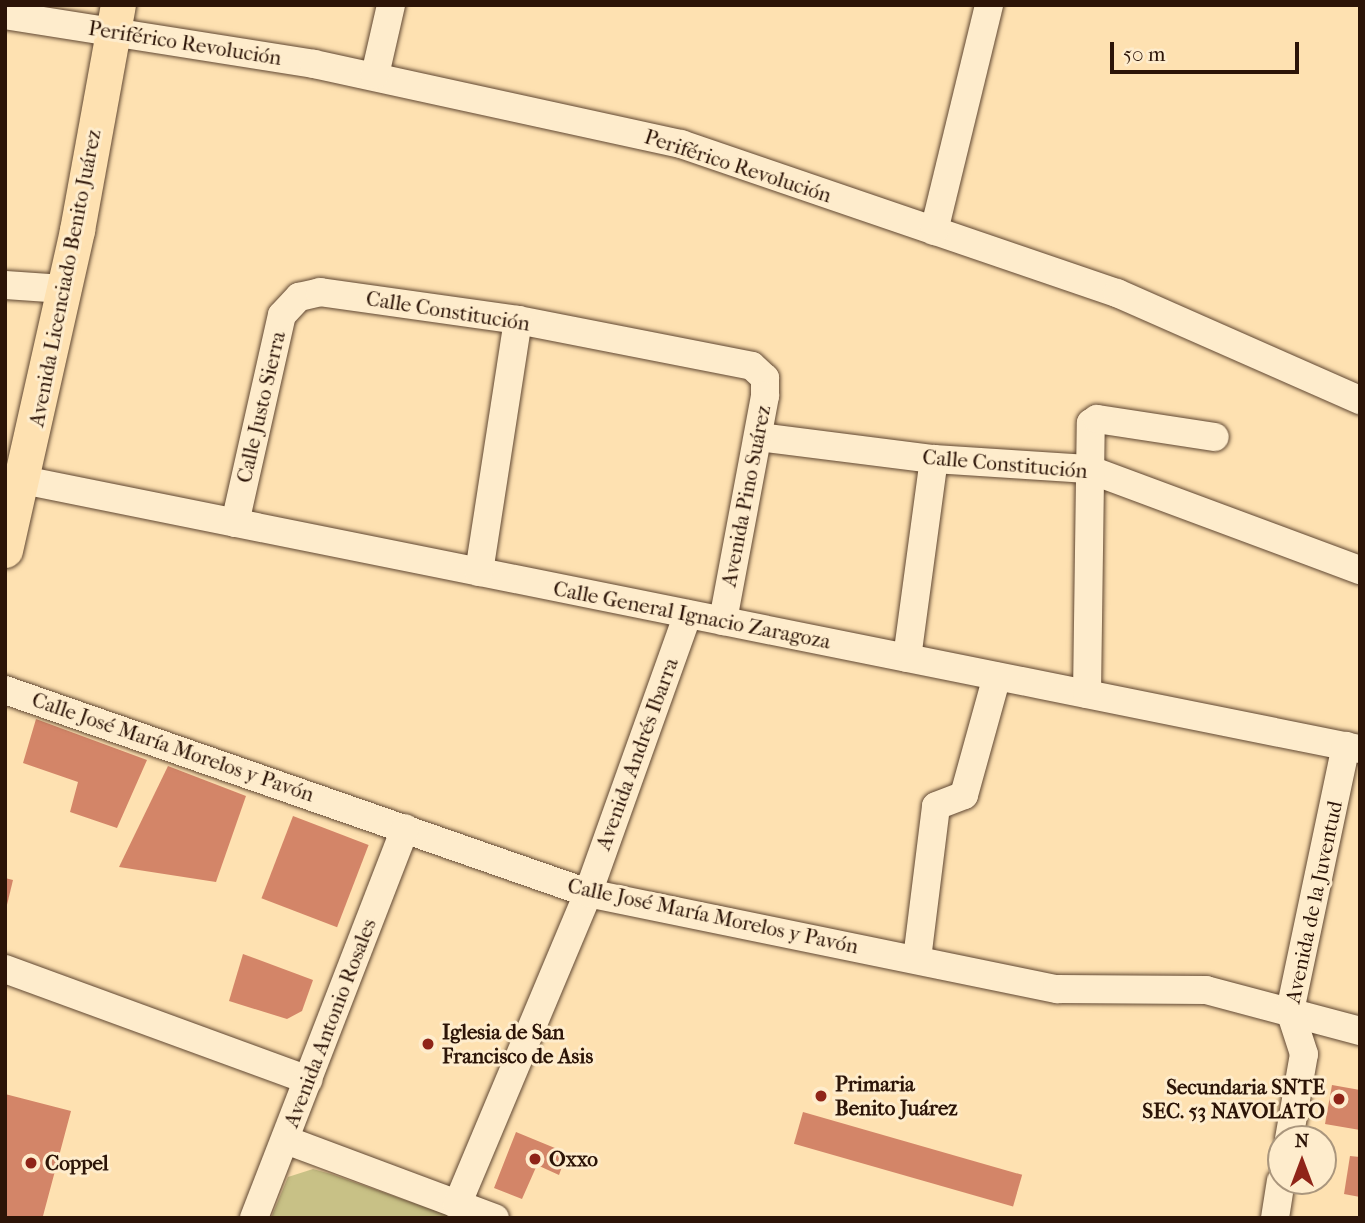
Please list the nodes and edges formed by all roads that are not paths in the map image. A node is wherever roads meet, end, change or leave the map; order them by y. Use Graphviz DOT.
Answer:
graph roads {
  1 [pos="391,5"];
  2 [pos="989,5"];
  3 [pos="5,15"];
  4 [pos="116,18"];
  5 [pos="375,75"];
  6 [pos="934,232"];
  7 [pos="5,285"];
  8 [pos="64,289"];
  9 [pos="299,298"];
  10 [pos="518,320"];
  11 [pos="761,372"];
  12 [pos="1360,400"];
  13 [pos="758,437"];
  14 [pos="1215,437"];
  15 [pos="934,459"];
  16 [pos="1088,469"];
  17 [pos="23,480"];
  18 [pos="235,523"];
  19 [pos="5,550"];
  20 [pos="1360,570"];
  21 [pos="480,572"];
  22 [pos="688,614"];
  23 [pos="723,621"];
  24 [pos="907,658"];
  25 [pos="997,676"];
  26 [pos="5,690"];
  27 [pos="1087,694"];
  28 [pos="1353,748"];
  29 [pos="405,828"];
  30 [pos="588,893"];
  31 [pos="918,959"];
  32 [pos="5,969"];
  33 [pos="1290,1011"];
  34 [pos="1360,1031"];
  35 [pos="308,1080"];
  36 [pos="1291,1125"];
  37 [pos="286,1140"];
  38 [pos="1279,1195"];
  39 [pos="457,1205"];
  40 [pos="254,1218"];
  41 [pos="495,1218"];
  42 [pos="1275,1218"];
  1 -- 5 [label="street"];
  2 -- 6 [label="street"];
  3 -- 4 [label="street, Periférico Revolución"];
  4 -- 5 [label="street, Periférico Revolución"];
  4 -- 8 [label="main road, Avenida Licenciado Benito Juárez"];
  5 -- 6 [label="street, Periférico Revolución"];
  6 -- 12 [label="street, Periférico Revolución"];
  7 -- 8 [label="street"];
  8 -- 17 [label="main road, Avenida Licenciado Benito Juárez"];
  9 -- 10 [label="street, Calle Constitución"];
  9 -- 18 [label="street, Calle Justo Sierra"];
  10 -- 11 [label="street, Calle Constitución"];
  10 -- 21 [label="street"];
  11 -- 13 [label="street, Avenida Pino Suárez"];
  13 -- 15 [label="street, Calle Constitución"];
  13 -- 23 [label="street, Avenida Pino Suárez"];
  14 -- 16 [label="street"];
  15 -- 16 [label="street, Calle Constitución"];
  15 -- 24 [label="street"];
  16 -- 20 [label="street, Calle Constitución"];
  16 -- 27 [label="street"];
  17 -- 18 [label="street, Calle General Ignacio Zaragoza"];
  17 -- 19 [label="main road, Avenida Licenciado Benito Juárez"];
  18 -- 21 [label="street, Calle General Ignacio Zaragoza"];
  21 -- 22 [label="street, Calle General Ignacio Zaragoza"];
  22 -- 23 [label="street, Calle General Ignacio Zaragoza"];
  22 -- 30 [label="street, Avenida Andrés Ibarra"];
  23 -- 24 [label="street, Calle General Ignacio Zaragoza"];
  24 -- 25 [label="street, Calle General Ignacio Zaragoza"];
  25 -- 27 [label="street, Calle General Ignacio Zaragoza"];
  25 -- 31 [label="street"];
  26 -- 29 [label="street, Calle José María Morelos y Pavón"];
  27 -- 28 [label="street, Calle General Ignacio Zaragoza"];
  28 -- 33 [label="street, Avenida de la Juventud"];
  29 -- 30 [label="street, Calle José María Morelos y Pavón"];
  29 -- 35 [label="street, Avenida Antonio Rosales"];
  30 -- 31 [label="street, Calle José María Morelos y Pavón"];
  30 -- 39 [label="street, Avenida Andrés Ibarra"];
  31 -- 33 [label="street, Calle José María Morelos y Pavón"];
  32 -- 35 [label="street"];
  33 -- 34 [label="street, Calle José María Morelos y Pavón"];
  33 -- 36 [label="street, Avenida de la Juventud"];
  35 -- 37 [label="street, Avenida Antonio Rosales"];
  37 -- 39 [label="street"];
  37 -- 40 [label="street, Avenida Antonio Rosales"];
  38 -- 42 [label="street"];
  39 -- 41 [label="street"];
}
